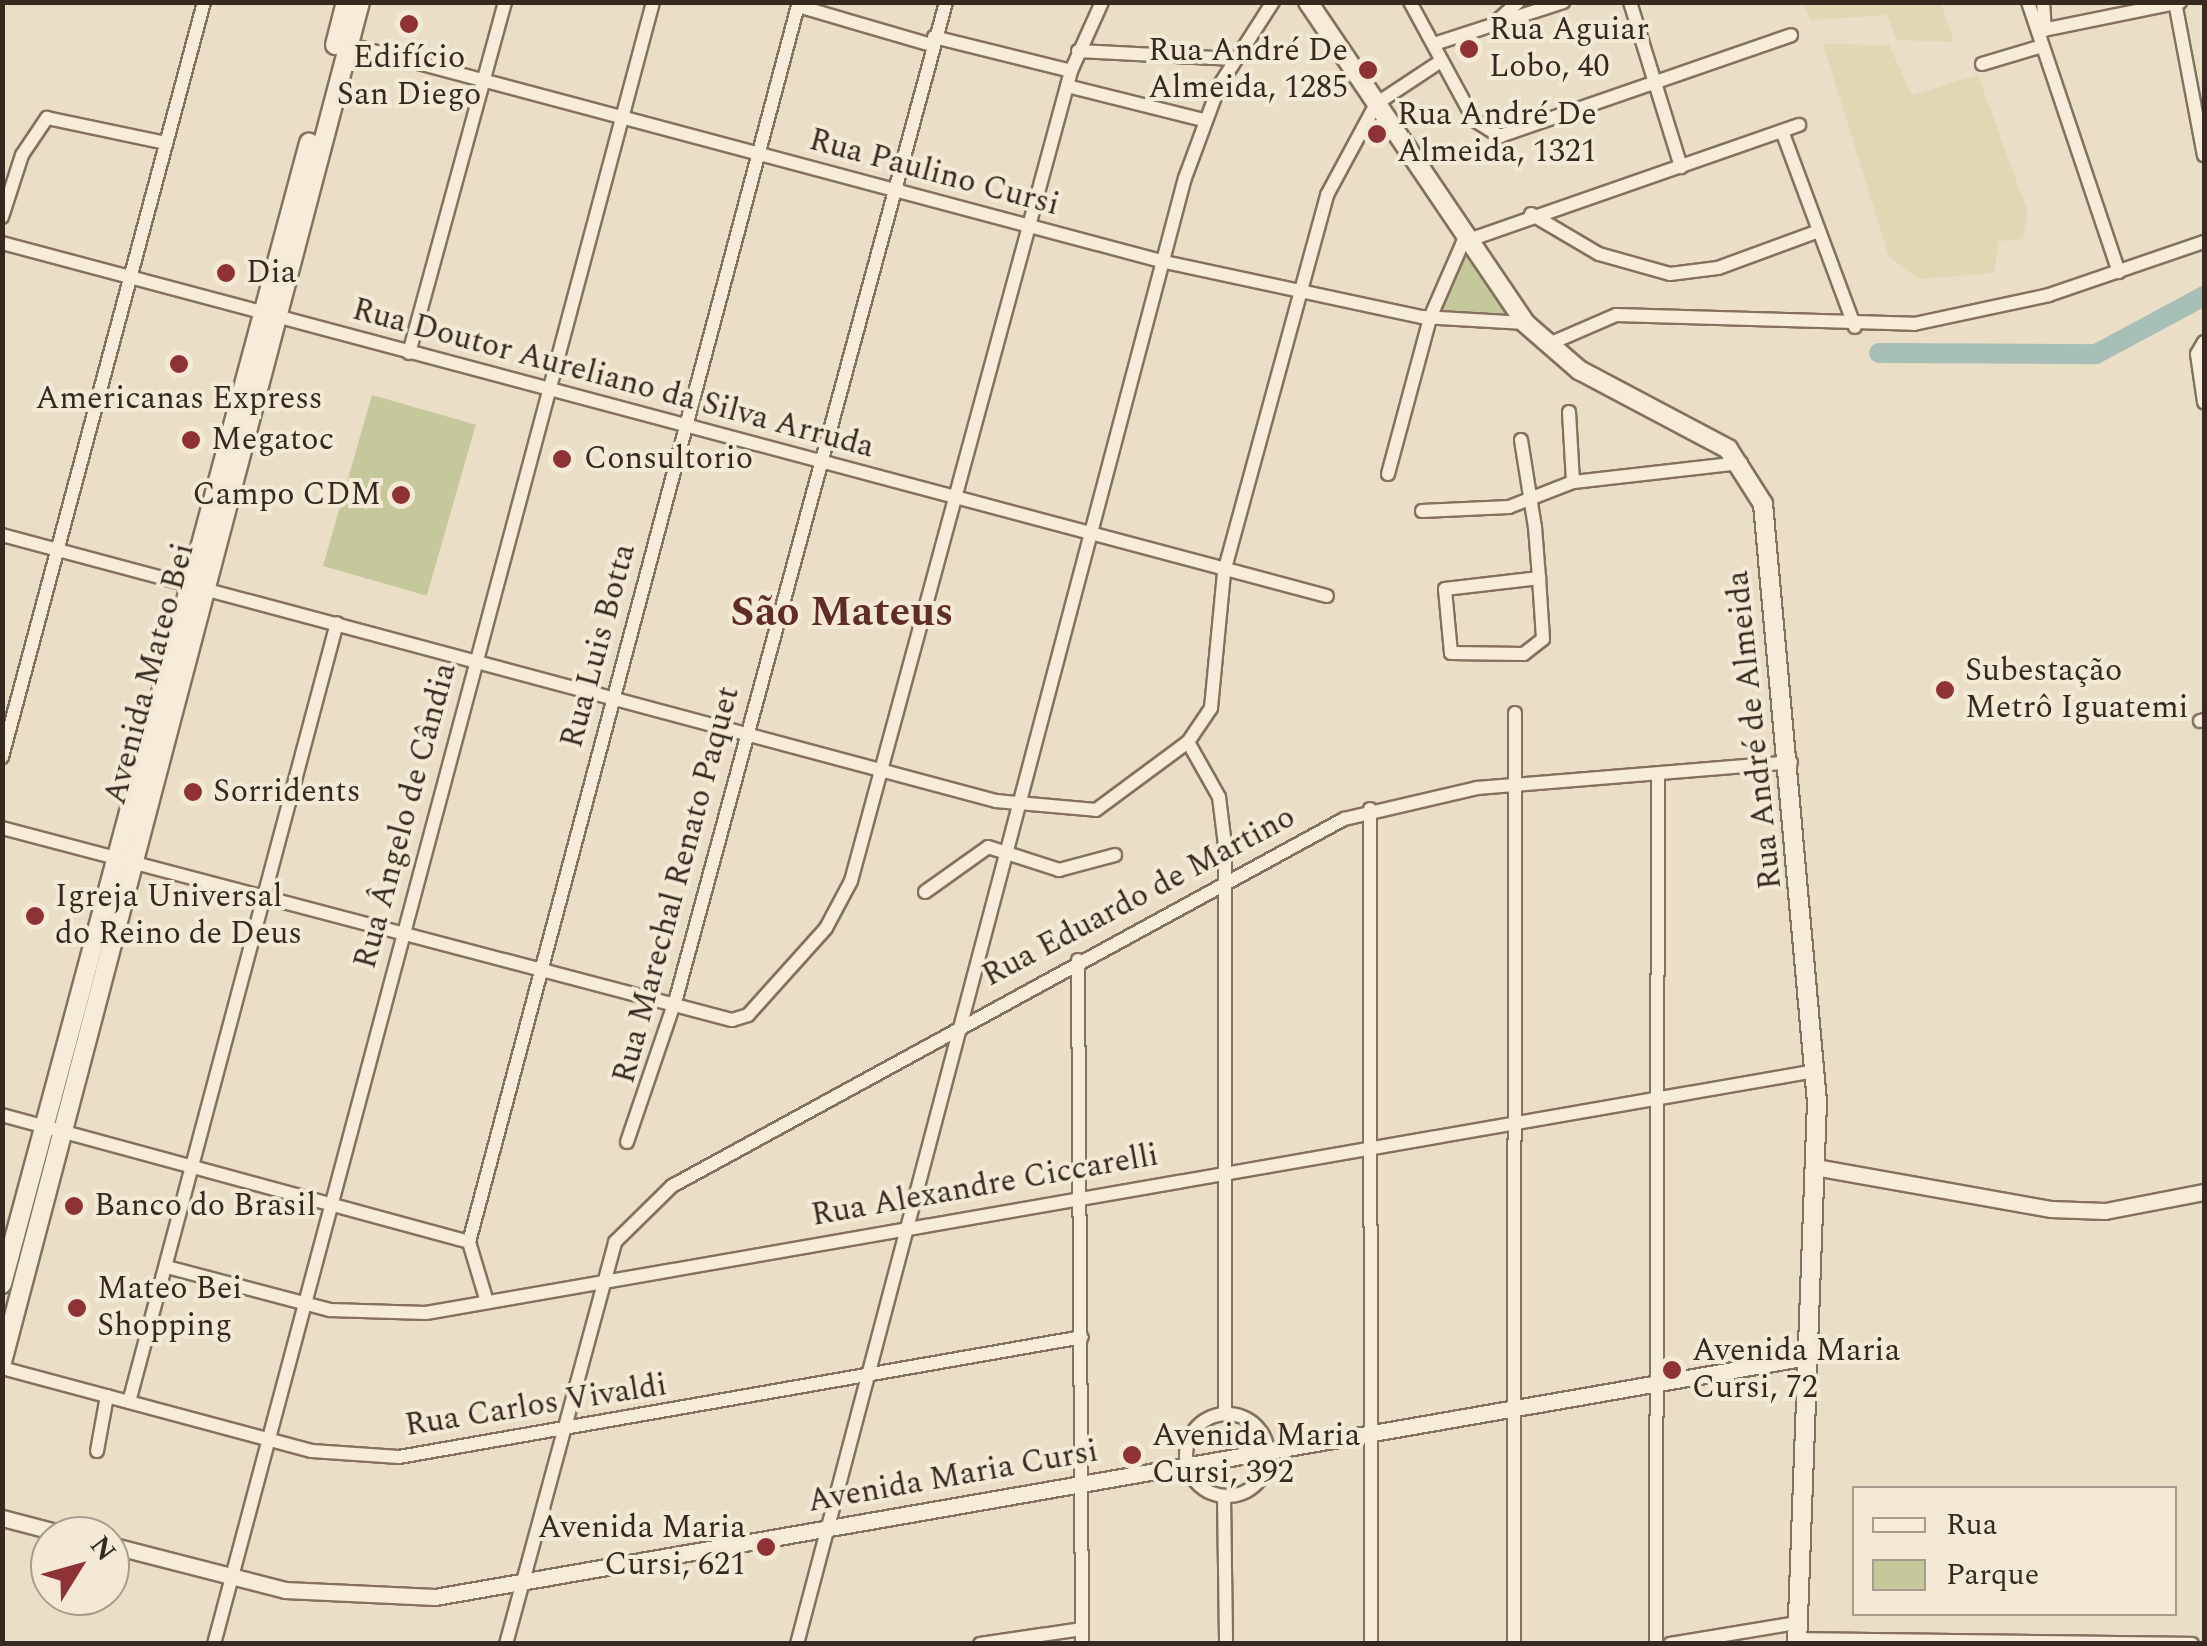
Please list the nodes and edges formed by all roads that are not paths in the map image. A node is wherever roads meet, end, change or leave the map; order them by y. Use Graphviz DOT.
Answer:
graph roads {
  1 [pos="204,2"];
  2 [pos="346,2"];
  3 [pos="360,2"];
  4 [pos="505,2"];
  5 [pos="652,2"];
  6 [pos="946,2"];
  7 [pos="1102,2"];
  8 [pos="1273,2"];
  9 [pos="1308,2"];
  10 [pos="1410,2"];
  11 [pos="1518,2"];
  12 [pos="1563,2"];
  13 [pos="1630,2"];
  14 [pos="2028,2"];
  15 [pos="2042,2"];
  16 [pos="2177,3"];
  17 [pos="799,4"];
  18 [pos="1491,26"];
  19 [pos="2042,30"];
  20 [pos="1792,36"];
  21 [pos="932,41"];
  22 [pos="342,43"];
  23 [pos="1434,44"];
  24 [pos="2042,46"];
  25 [pos="1078,51"];
  26 [pos="1234,60"];
  27 [pos="1442,60"];
  28 [pos="1982,64"];
  29 [pos="1071,70"];
  30 [pos="484,82"];
  31 [pos="1654,83"];
  32 [pos="1067,86"];
  33 [pos="1376,104"];
  34 [pos="622,120"];
  35 [pos="1203,120"];
  36 [pos="1799,125"];
  37 [pos="1782,130"];
  38 [pos="166,142"];
  39 [pos="756,153"];
  40 [pos="2204,155"];
  41 [pos="1681,167"];
  42 [pos="893,192"];
  43 [pos="1531,214"];
  44 [pos="2,217"];
  45 [pos="1027,228"];
  46 [pos="1816,232"];
  47 [pos="1463,242"];
  48 [pos="2204,242"];
  49 [pos="2,243"];
  50 [pos="1165,262"];
  51 [pos="2119,272"];
  52 [pos="130,278"];
  53 [pos="1298,287"];
  54 [pos="269,314"];
  55 [pos="1430,318"];
  56 [pos="1526,323"];
  57 [pos="1855,327"];
  58 [pos="2204,342"];
  59 [pos="1556,351"];
  60 [pos="408,352"];
  61 [pos="548,390"];
  62 [pos="2204,402"];
  63 [pos="1569,412"];
  64 [pos="686,427"];
  65 [pos="1521,440"];
  66 [pos="820,462"];
  67 [pos="1741,463"];
  68 [pos="1388,474"];
  69 [pos="1573,482"];
  70 [pos="956,502"];
  71 [pos="1531,502"];
  72 [pos="1422,511"];
  73 [pos="2,535"];
  74 [pos="1089,536"];
  75 [pos="57,549"];
  76 [pos="1224,572"];
  77 [pos="1539,578"];
  78 [pos="196,585"];
  79 [pos="1326,596"];
  80 [pos="337,623"];
  81 [pos="477,660"];
  82 [pos="614,698"];
  83 [pos="1516,713"];
  84 [pos="748,734"];
  85 [pos="1188,742"];
  86 [pos="2,758"];
  87 [pos="1791,762"];
  88 [pos="885,770"];
  89 [pos="1658,774"];
  90 [pos="1514,784"];
  91 [pos="1016,806"];
  92 [pos="1370,809"];
  93 [pos="2,828"];
  94 [pos="1007,850"];
  95 [pos="1115,855"];
  96 [pos="124,858"];
  97 [pos="1225,879"];
  98 [pos="926,892"];
  99 [pos="266,894"];
  100 [pos="403,932"];
  101 [pos="1078,960"];
  102 [pos="542,968"];
  103 [pos="673,1004"];
  104 [pos="964,1022"];
  105 [pos="1816,1071"];
  106 [pos="1657,1100"];
  107 [pos="2,1114"];
  108 [pos="1514,1125"];
  109 [pos="43,1126"];
  110 [pos="62,1131"];
  111 [pos="627,1142"];
  112 [pos="1371,1148"];
  113 [pos="194,1166"];
  114 [pos="1815,1168"];
  115 [pos="1226,1171"];
  116 [pos="2204,1192"];
  117 [pos="1082,1196"];
  118 [pos="329,1204"];
  119 [pos="908,1228"];
  120 [pos="469,1242"];
  121 [pos="167,1267"];
  122 [pos="602,1282"];
  123 [pos="2,1284"];
  124 [pos="487,1302"];
  125 [pos="304,1304"];
  126 [pos="1082,1337"];
  127 [pos="1807,1357"];
  128 [pos="2,1365"];
  129 [pos="868,1377"];
  130 [pos="1657,1383"];
  131 [pos="108,1396"];
  132 [pos="128,1402"];
  133 [pos="1515,1408"];
  134 [pos="1225,1414"];
  135 [pos="1371,1431"];
  136 [pos="561,1432"];
  137 [pos="269,1440"];
  138 [pos="1267,1449"];
  139 [pos="96,1451"];
  140 [pos="1186,1463"];
  141 [pos="1082,1482"];
  142 [pos="1224,1496"];
  143 [pos="2,1518"];
  144 [pos="30,1525"];
  145 [pos="828,1527"];
  146 [pos="130,1551"];
  147 [pos="232,1576"];
  148 [pos="522,1582"];
  149 [pos="1082,1628"];
  150 [pos="1797,1635"];
  151 [pos="214,1644"];
  152 [pos="506,1644"];
  153 [pos="797,1644"];
  154 [pos="980,1644"];
  155 [pos="1082,1644"];
  156 [pos="1226,1644"];
  157 [pos="1371,1644"];
  158 [pos="1514,1644"];
  159 [pos="1656,1644"];
  160 [pos="1670,1644"];
  161 [pos="2192,1644"];
  1 -- 38 [label="street"];
  2 -- 22 [label="main road, Avenida Mateo Bei"];
  3 -- 22 [label="main road, Avenida Mateo Bei"];
  4 -- 30 [label="street"];
  5 -- 34 [label="street, Rua Ângelo de Cândia"];
  6 -- 21 [label="street, Rua Marechal Renato Paquet"];
  7 -- 25 [label="street"];
  8 -- 26 [label="street"];
  9 -- 33 [label="main road, Rua André de Almeida"];
  10 -- 23 [label="street"];
  11 -- 18 [label="street"];
  12 -- 18 [label="street"];
  13 -- 31 [label="street"];
  14 -- 19 [label="street"];
  15 -- 19 [label="street"];
  16 -- 19 [label="street"];
  16 -- 40 [label="street"];
  17 -- 21 [label="street"];
  17 -- 39 [label="street, Rua Luis Botta"];
  18 -- 23 [label="street"];
  19 -- 24 [label="street"];
  20 -- 31 [label="street"];
  21 -- 29 [label="street"];
  21 -- 42 [label="street, Rua Marechal Renato Paquet"];
  22 -- 30 [label="street, Rua Paulino Cursi"];
  22 -- 54 [label="main road, Avenida Mateo Bei"];
  23 -- 27 [label="street"];
  24 -- 28 [label="street"];
  24 -- 51 [label="street"];
  25 -- 26 [label="street"];
  25 -- 29 [label="street"];
  26 -- 35 [label="street"];
  27 -- 31 [label="street"];
  27 -- 33 [label="street"];
  29 -- 32 [label="street"];
  30 -- 34 [label="street, Rua Paulino Cursi"];
  30 -- 60 [label="street"];
  31 -- 41 [label="street"];
  32 -- 35 [label="street"];
  32 -- 45 [label="street"];
  33 -- 47 [label="main road, Rua André de Almeida"];
  33 -- 53 [label="street"];
  34 -- 39 [label="street, Rua Paulino Cursi"];
  34 -- 61 [label="street, Rua Ângelo de Cândia"];
  35 -- 50 [label="street"];
  36 -- 37 [label="street"];
  37 -- 41 [label="street"];
  37 -- 46 [label="street"];
  38 -- 44 [label="street"];
  38 -- 52 [label="street"];
  39 -- 42 [label="street, Rua Paulino Cursi"];
  39 -- 64 [label="street, Rua Luis Botta"];
  41 -- 43 [label="street"];
  42 -- 45 [label="street, Rua Paulino Cursi"];
  42 -- 66 [label="street, Rua Marechal Renato Paquet"];
  43 -- 46 [label="street"];
  43 -- 47 [label="street"];
  45 -- 50 [label="street, Rua Paulino Cursi"];
  45 -- 70 [label="street"];
  46 -- 57 [label="street"];
  47 -- 55 [label="street"];
  47 -- 56 [label="main road, Rua André de Almeida"];
  48 -- 51 [label="street"];
  49 -- 52 [label="street, Rua Doutor Aureliano da Silva Arruda"];
  50 -- 53 [label="street, Rua Paulino Cursi"];
  50 -- 74 [label="street"];
  51 -- 57 [label="street"];
  52 -- 54 [label="street, Rua Doutor Aureliano da Silva Arruda"];
  52 -- 75 [label="street"];
  53 -- 55 [label="street, Rua Paulino Cursi"];
  53 -- 76 [label="street"];
  54 -- 60 [label="street, Rua Doutor Aureliano da Silva Arruda"];
  54 -- 78 [label="main road, Avenida Mateo Bei"];
  55 -- 56 [label="street, Rua Paulino Cursi"];
  55 -- 68 [label="street"];
  56 -- 59 [label="main road, Rua André de Almeida"];
  57 -- 59 [label="street"];
  58 -- 62 [label="street"];
  59 -- 67 [label="main road, Rua André de Almeida"];
  60 -- 61 [label="street, Rua Doutor Aureliano da Silva Arruda"];
  61 -- 64 [label="street, Rua Doutor Aureliano da Silva Arruda"];
  61 -- 81 [label="street, Rua Ângelo de Cândia"];
  63 -- 69 [label="street"];
  64 -- 66 [label="street, Rua Doutor Aureliano da Silva Arruda"];
  64 -- 82 [label="street, Rua Luis Botta"];
  65 -- 71 [label="street"];
  66 -- 70 [label="street, Rua Doutor Aureliano da Silva Arruda"];
  66 -- 84 [label="street, Rua Marechal Renato Paquet"];
  67 -- 69 [label="street"];
  67 -- 87 [label="main road, Rua André de Almeida"];
  69 -- 71 [label="street"];
  70 -- 74 [label="street, Rua Doutor Aureliano da Silva Arruda"];
  70 -- 88 [label="street"];
  71 -- 72 [label="street"];
  71 -- 77 [label="street"];
  73 -- 75 [label="street"];
  74 -- 76 [label="street, Rua Doutor Aureliano da Silva Arruda"];
  74 -- 91 [label="street"];
  75 -- 78 [label="street"];
  75 -- 86 [label="street"];
  76 -- 79 [label="street, Rua Doutor Aureliano da Silva Arruda"];
  76 -- 85 [label="street"];
  77 -- 77 [label="street"];
  78 -- 80 [label="street"];
  78 -- 96 [label="main road, Avenida Mateo Bei"];
  80 -- 81 [label="street"];
  80 -- 99 [label="street"];
  81 -- 82 [label="street"];
  81 -- 100 [label="street, Rua Ângelo de Cândia"];
  82 -- 84 [label="street"];
  82 -- 102 [label="street, Rua Luis Botta"];
  83 -- 90 [label="street"];
  84 -- 88 [label="street"];
  84 -- 103 [label="street, Rua Marechal Renato Paquet"];
  85 -- 91 [label="street"];
  85 -- 97 [label="street"];
  87 -- 89 [label="street, Rua Eduardo de Martino"];
  87 -- 105 [label="main road, Rua André de Almeida"];
  88 -- 91 [label="street"];
  88 -- 103 [label="street"];
  89 -- 90 [label="street, Rua Eduardo de Martino"];
  89 -- 106 [label="street"];
  90 -- 92 [label="street, Rua Eduardo de Martino"];
  90 -- 108 [label="street"];
  91 -- 94 [label="street"];
  92 -- 97 [label="street, Rua Eduardo de Martino"];
  92 -- 112 [label="street"];
  93 -- 96 [label="street"];
  94 -- 95 [label="street"];
  94 -- 98 [label="street"];
  94 -- 104 [label="street"];
  96 -- 99 [label="street"];
  96 -- 109 [label="main road, Avenida Mateo Bei"];
  96 -- 110 [label="main road, Avenida Mateo Bei"];
  97 -- 101 [label="street, Rua Eduardo de Martino"];
  97 -- 115 [label="street"];
  99 -- 100 [label="street"];
  99 -- 113 [label="street"];
  100 -- 102 [label="street"];
  100 -- 118 [label="street, Rua Ângelo de Cândia"];
  101 -- 104 [label="street, Rua Eduardo de Martino"];
  101 -- 117 [label="street"];
  102 -- 103 [label="street"];
  102 -- 120 [label="street, Rua Luis Botta"];
  103 -- 111 [label="street, Rua Marechal Renato Paquet"];
  104 -- 119 [label="street"];
  104 -- 122 [label="street, Rua Eduardo de Martino"];
  105 -- 106 [label="street, Rua Alexandre Ciccarelli"];
  105 -- 114 [label="main road, Rua André de Almeida"];
  106 -- 108 [label="street, Rua Alexandre Ciccarelli"];
  106 -- 130 [label="street"];
  107 -- 109 [label="street"];
  108 -- 112 [label="street, Rua Alexandre Ciccarelli"];
  108 -- 133 [label="street"];
  109 -- 110 [label="street"];
  109 -- 123 [label="main road, Avenida Mateo Bei"];
  110 -- 113 [label="street"];
  110 -- 128 [label="main road, Avenida Mateo Bei"];
  112 -- 115 [label="street, Rua Alexandre Ciccarelli"];
  112 -- 135 [label="street"];
  113 -- 118 [label="street"];
  113 -- 121 [label="street"];
  114 -- 116 [label="street"];
  114 -- 127 [label="main road, Rua André de Almeida"];
  115 -- 117 [label="street, Rua Alexandre Ciccarelli"];
  115 -- 134 [label="street"];
  117 -- 119 [label="street, Rua Alexandre Ciccarelli"];
  117 -- 126 [label="street"];
  118 -- 120 [label="street"];
  118 -- 125 [label="street, Rua Ângelo de Cândia"];
  119 -- 122 [label="street, Rua Alexandre Ciccarelli"];
  119 -- 129 [label="street"];
  120 -- 124 [label="street"];
  121 -- 125 [label="street, Rua Alexandre Ciccarelli"];
  121 -- 132 [label="street"];
  122 -- 124 [label="street, Rua Alexandre Ciccarelli"];
  122 -- 136 [label="street, Rua Eduardo de Martino"];
  124 -- 125 [label="street, Rua Alexandre Ciccarelli"];
  125 -- 137 [label="street, Rua Ângelo de Cândia"];
  126 -- 129 [label="street, Rua Carlos Vivaldi"];
  126 -- 141 [label="street"];
  127 -- 130 [label="street, Avenida Maria Cursi"];
  127 -- 150 [label="main road, Rua André de Almeida"];
  128 -- 131 [label="street, Rua Carlos Vivaldi"];
  129 -- 136 [label="street, Rua Carlos Vivaldi"];
  129 -- 145 [label="street"];
  130 -- 133 [label="street, Avenida Maria Cursi"];
  130 -- 159 [label="street"];
  131 -- 132 [label="street, Rua Carlos Vivaldi"];
  131 -- 139 [label="street"];
  132 -- 137 [label="street, Rua Carlos Vivaldi"];
  133 -- 135 [label="street, Avenida Maria Cursi"];
  133 -- 158 [label="street"];
  134 -- 138 [label="street"];
  134 -- 140 [label="street"];
  135 -- 138 [label="street, Avenida Maria Cursi"];
  135 -- 157 [label="street"];
  136 -- 137 [label="street, Rua Carlos Vivaldi"];
  136 -- 148 [label="street, Rua Eduardo de Martino"];
  137 -- 147 [label="street, Rua Ângelo de Cândia"];
  138 -- 140 [label="street, Avenida Maria Cursi"];
  138 -- 142 [label="street"];
  140 -- 141 [label="street, Avenida Maria Cursi"];
  140 -- 142 [label="street"];
  141 -- 145 [label="street, Avenida Maria Cursi"];
  141 -- 149 [label="street"];
  142 -- 156 [label="street"];
  143 -- 144 [label="street"];
  145 -- 148 [label="street, Avenida Maria Cursi"];
  145 -- 153 [label="street"];
  146 -- 147 [label="street, Avenida Maria Cursi"];
  147 -- 148 [label="street, Avenida Maria Cursi"];
  147 -- 151 [label="street, Rua Ângelo de Cândia"];
  148 -- 152 [label="street, Rua Eduardo de Martino"];
  149 -- 154 [label="street"];
  149 -- 155 [label="street"];
  150 -- 160 [label="street"];
  150 -- 161 [label="street"];
}
